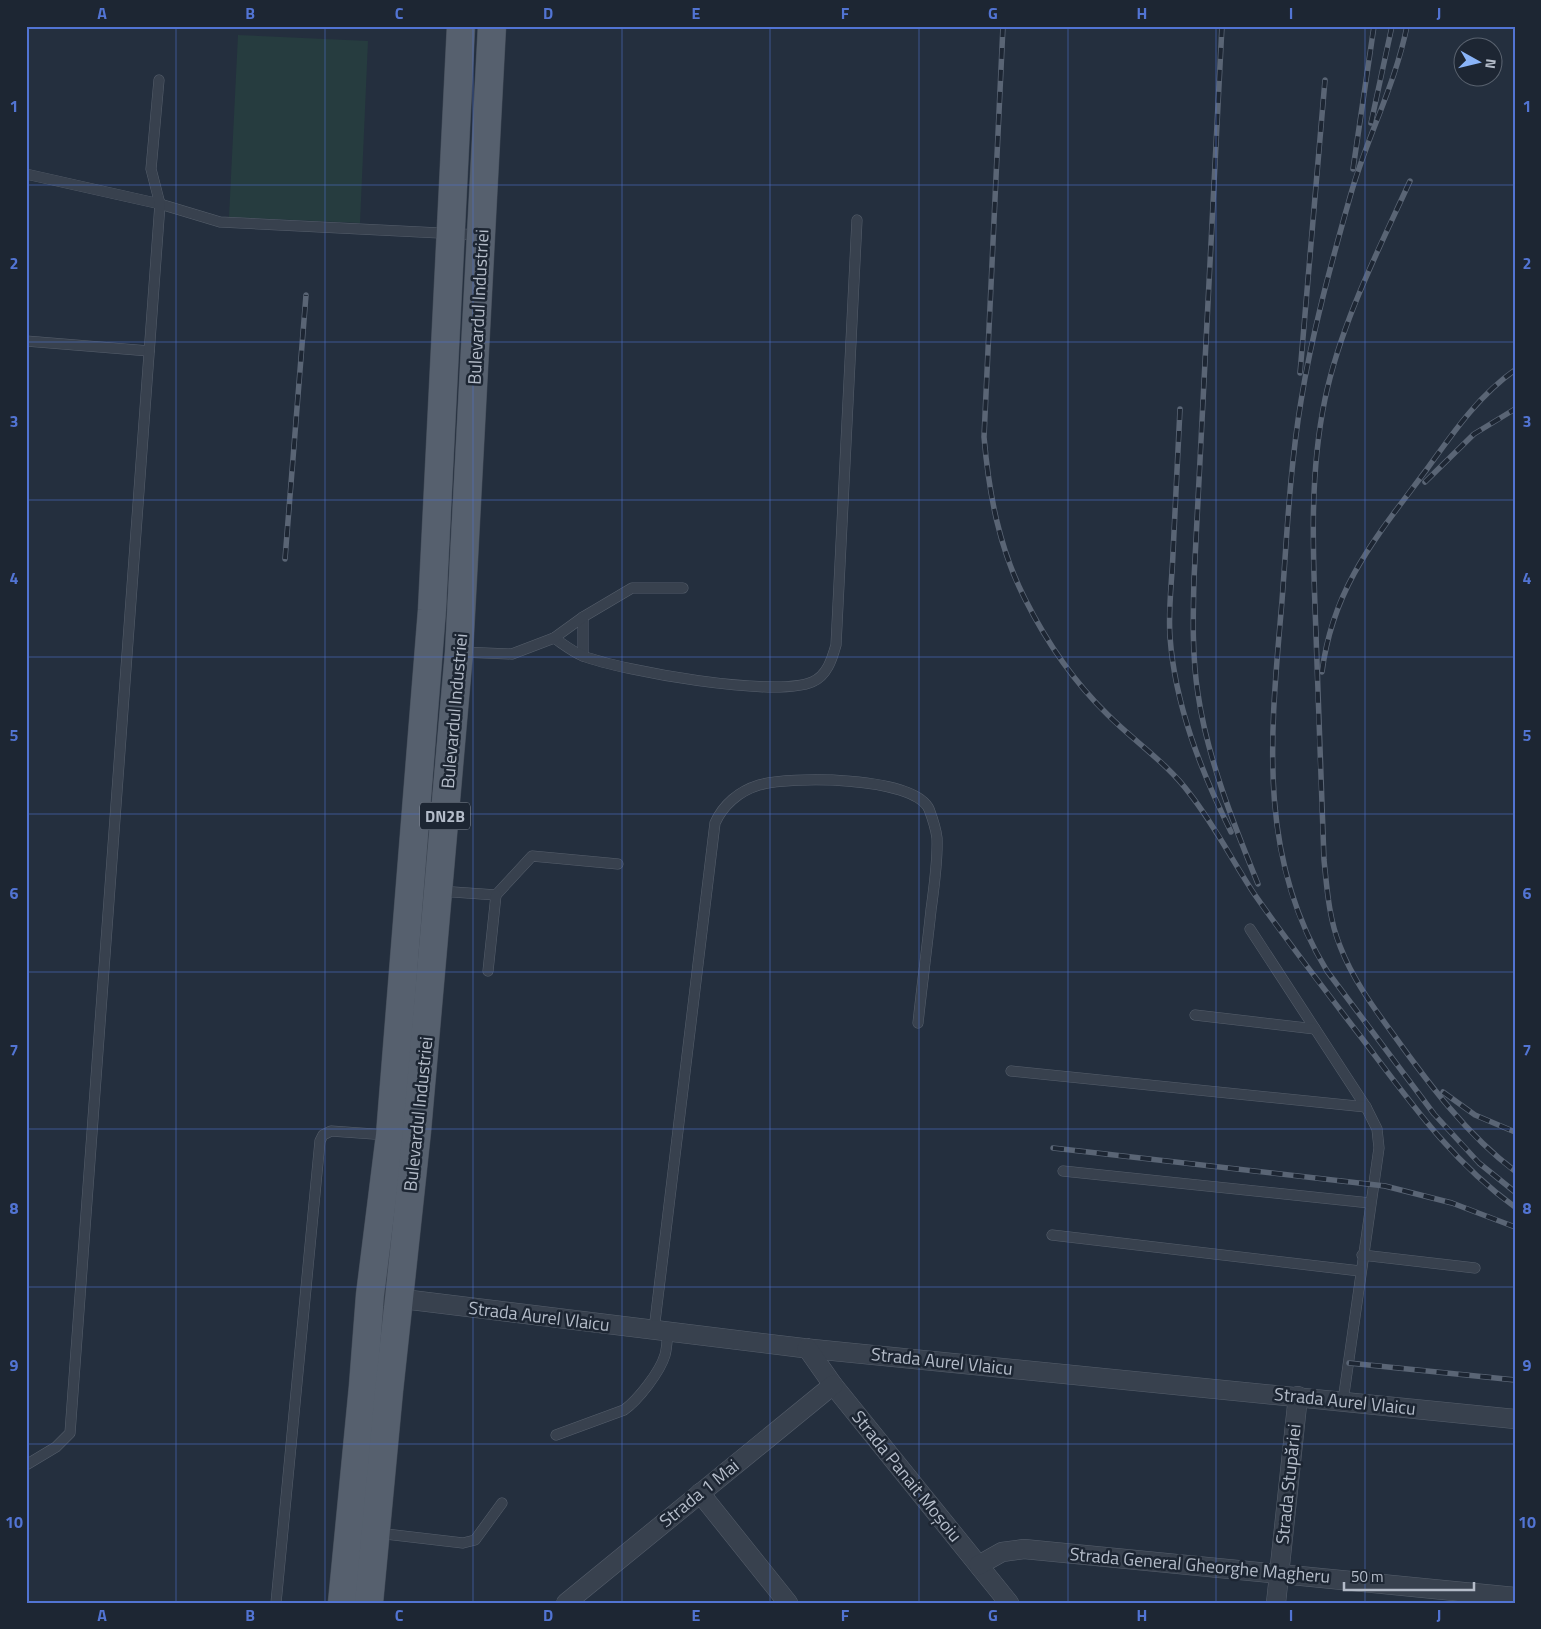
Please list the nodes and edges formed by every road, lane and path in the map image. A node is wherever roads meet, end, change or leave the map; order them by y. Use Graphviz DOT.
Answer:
graph roads {
  1 [pos="462,26"];
  2 [pos="492,26"];
  3 [pos="159,80"];
  4 [pos="26,174"];
  5 [pos="160,204"];
  6 [pos="857,220"];
  7 [pos="452,234"];
  8 [pos="482,235"];
  9 [pos="26,341"];
  10 [pos="150,350"];
  11 [pos="683,588"];
  12 [pos="583,617"];
  13 [pos="554,638"];
  14 [pos="459,652"];
  15 [pos="583,656"];
  16 [pos="618,864"];
  17 [pos="438,891"];
  18 [pos="496,895"];
  19 [pos="1250,929"];
  20 [pos="488,971"];
  21 [pos="1195,1015"];
  22 [pos="918,1023"];
  23 [pos="1316,1029"];
  24 [pos="1011,1071"];
  25 [pos="1366,1107"];
  26 [pos="390,1135"];
  27 [pos="1063,1171"];
  28 [pos="1370,1202"];
  29 [pos="1052,1235"];
  30 [pos="1362,1255"];
  31 [pos="1475,1268"];
  32 [pos="1360,1271"];
  33 [pos="370,1295"];
  34 [pos="399,1298"];
  35 [pos="661,1330"];
  36 [pos="807,1348"];
  37 [pos="833,1385"];
  38 [pos="1298,1396"];
  39 [pos="1343,1401"];
  40 [pos="1515,1419"];
  41 [pos="556,1434"];
  42 [pos="26,1465"];
  43 [pos="700,1493"];
  44 [pos="502,1503"];
  45 [pos="376,1533"];
  46 [pos="979,1565"];
  47 [pos="1280,1572"];
  48 [pos="1515,1597"];
  49 [pos="1490,1599"];
  50 [pos="574,1600"];
  51 [pos="276,1603"];
  52 [pos="342,1603"];
  53 [pos="369,1603"];
  54 [pos="788,1603"];
  55 [pos="1009,1603"];
  56 [pos="1276,1603"];
  1 -- 7 [label="main road, Bulevardul Industriei / DN2B"];
  2 -- 8 [label="main road, Bulevardul Industriei / DN2B"];
  3 -- 5 [label="lane"];
  4 -- 5 [label="lane"];
  5 -- 7 [label="lane"];
  5 -- 10 [label="lane"];
  6 -- 15 [label="lane"];
  7 -- 8 [label="lane"];
  7 -- 26 [label="main road, Bulevardul Industriei / DN2B"];
  8 -- 14 [label="main road, Bulevardul Industriei / DN2B"];
  9 -- 10 [label="lane"];
  10 -- 42 [label="lane"];
  11 -- 12 [label="lane"];
  12 -- 13 [label="lane"];
  12 -- 15 [label="lane"];
  13 -- 14 [label="lane"];
  13 -- 15 [label="lane"];
  14 -- 17 [label="main road, Bulevardul Industriei / DN2B"];
  16 -- 18 [label="lane"];
  17 -- 18 [label="lane"];
  17 -- 34 [label="main road, Bulevardul Industriei / DN2B"];
  18 -- 20 [label="lane"];
  19 -- 23 [label="lane"];
  21 -- 23 [label="lane"];
  22 -- 35 [label="lane"];
  23 -- 25 [label="lane"];
  24 -- 25 [label="lane"];
  25 -- 28 [label="lane"];
  26 -- 33 [label="main road, Bulevardul Industriei / DN2B"];
  26 -- 51 [label="lane"];
  27 -- 28 [label="lane"];
  28 -- 30 [label="lane"];
  29 -- 32 [label="lane"];
  30 -- 31 [label="lane"];
  30 -- 32 [label="lane"];
  32 -- 39 [label="lane"];
  33 -- 34 [label="street, Strada Aurel Vlaicu"];
  33 -- 52 [label="main road, Bulevardul Industriei / DN2B"];
  34 -- 35 [label="street, Strada Aurel Vlaicu"];
  34 -- 45 [label="main road, Bulevardul Industriei / DN2B"];
  35 -- 36 [label="street, Strada Aurel Vlaicu"];
  35 -- 41 [label="lane"];
  36 -- 37 [label="street, Strada Panait Moșoiu"];
  36 -- 38 [label="street, Strada Aurel Vlaicu"];
  37 -- 43 [label="street, Strada 1 Mai"];
  37 -- 46 [label="street, Strada Panait Moșoiu"];
  38 -- 39 [label="street, Strada Aurel Vlaicu"];
  38 -- 47 [label="street, Strada Stupăriei"];
  39 -- 40 [label="street, Strada Aurel Vlaicu"];
  43 -- 50 [label="street, Strada 1 Mai"];
  43 -- 54 [label="street"];
  44 -- 45 [label="lane"];
  45 -- 53 [label="main road, Bulevardul Industriei / DN2B"];
  46 -- 47 [label="street, Strada General Gheorghe Magheru"];
  46 -- 55 [label="street, Strada Panait Moșoiu"];
  47 -- 49 [label="street, Strada General Gheorghe Magheru"];
  47 -- 56 [label="street, Strada Stupăriei"];
  48 -- 49 [label="street, Strada General Gheorghe Magheru"];
}
